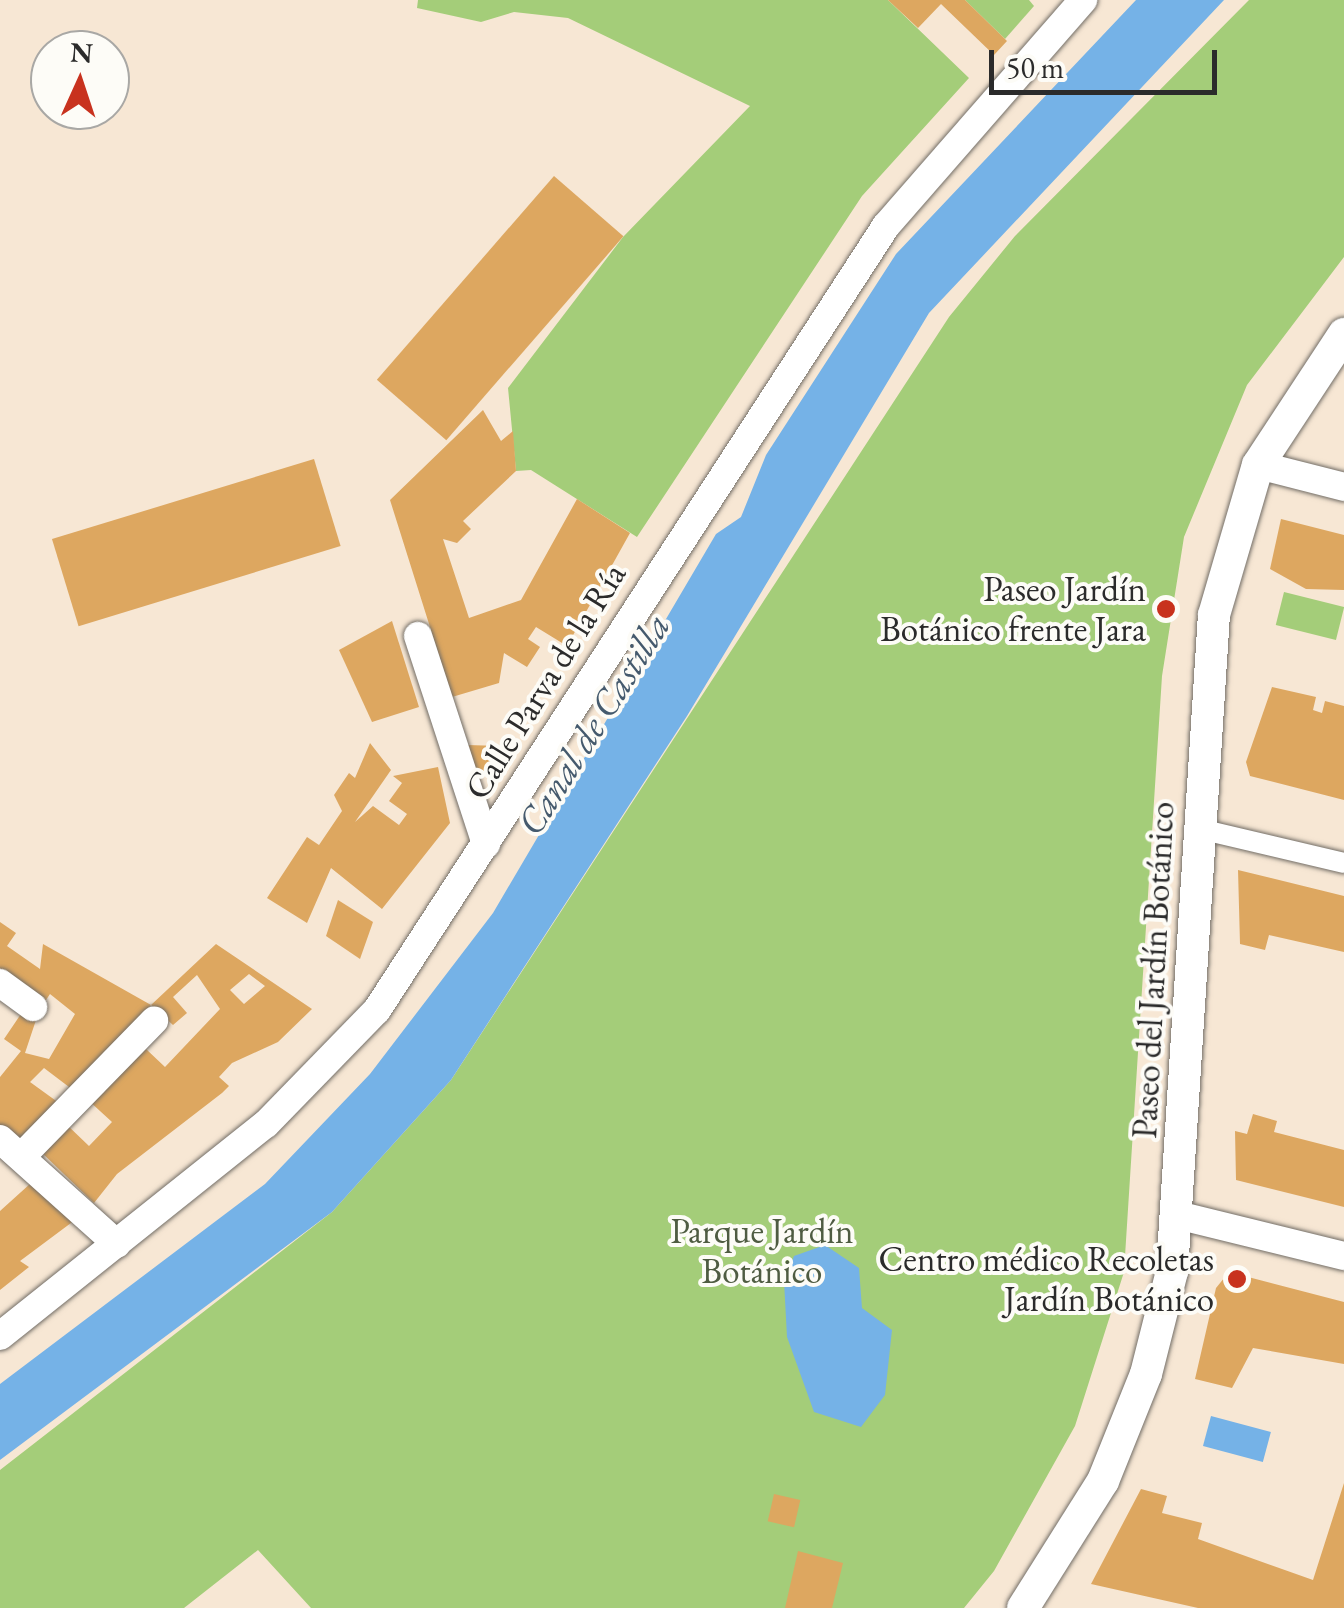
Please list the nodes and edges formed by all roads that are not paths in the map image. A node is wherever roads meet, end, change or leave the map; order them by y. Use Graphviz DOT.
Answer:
graph roads {
  1 [pos="1083,0"];
  2 [pos="1344,334"];
  3 [pos="1258,465"];
  4 [pos="1344,487"];
  5 [pos="418,636"];
  6 [pos="1200,829"];
  7 [pos="486,844"];
  8 [pos="1344,863"];
  9 [pos="0,984"];
  10 [pos="33,1006"];
  11 [pos="154,1020"];
  12 [pos="0,1138"];
  13 [pos="25,1154"];
  14 [pos="1181,1216"];
  15 [pos="118,1244"];
  16 [pos="1344,1256"];
  17 [pos="0,1336"];
  18 [pos="1023,1608"];
  1 -- 7 [label="street, Calle Parva de la Ría"];
  2 -- 3 [label="street, Paseo del Jardín Botánico"];
  3 -- 4 [label="street"];
  3 -- 6 [label="street, Paseo del Jardín Botánico"];
  5 -- 7 [label="street"];
  6 -- 8 [label="street"];
  6 -- 14 [label="street, Paseo del Jardín Botánico"];
  7 -- 15 [label="street, Calle Parva de la Ría"];
  9 -- 10 [label="street"];
  11 -- 13 [label="street"];
  12 -- 13 [label="street"];
  13 -- 15 [label="street"];
  14 -- 16 [label="street"];
  14 -- 18 [label="street, Paseo del Jardín Botánico"];
  15 -- 17 [label="street, Calle Parva de la Ría"];
}
